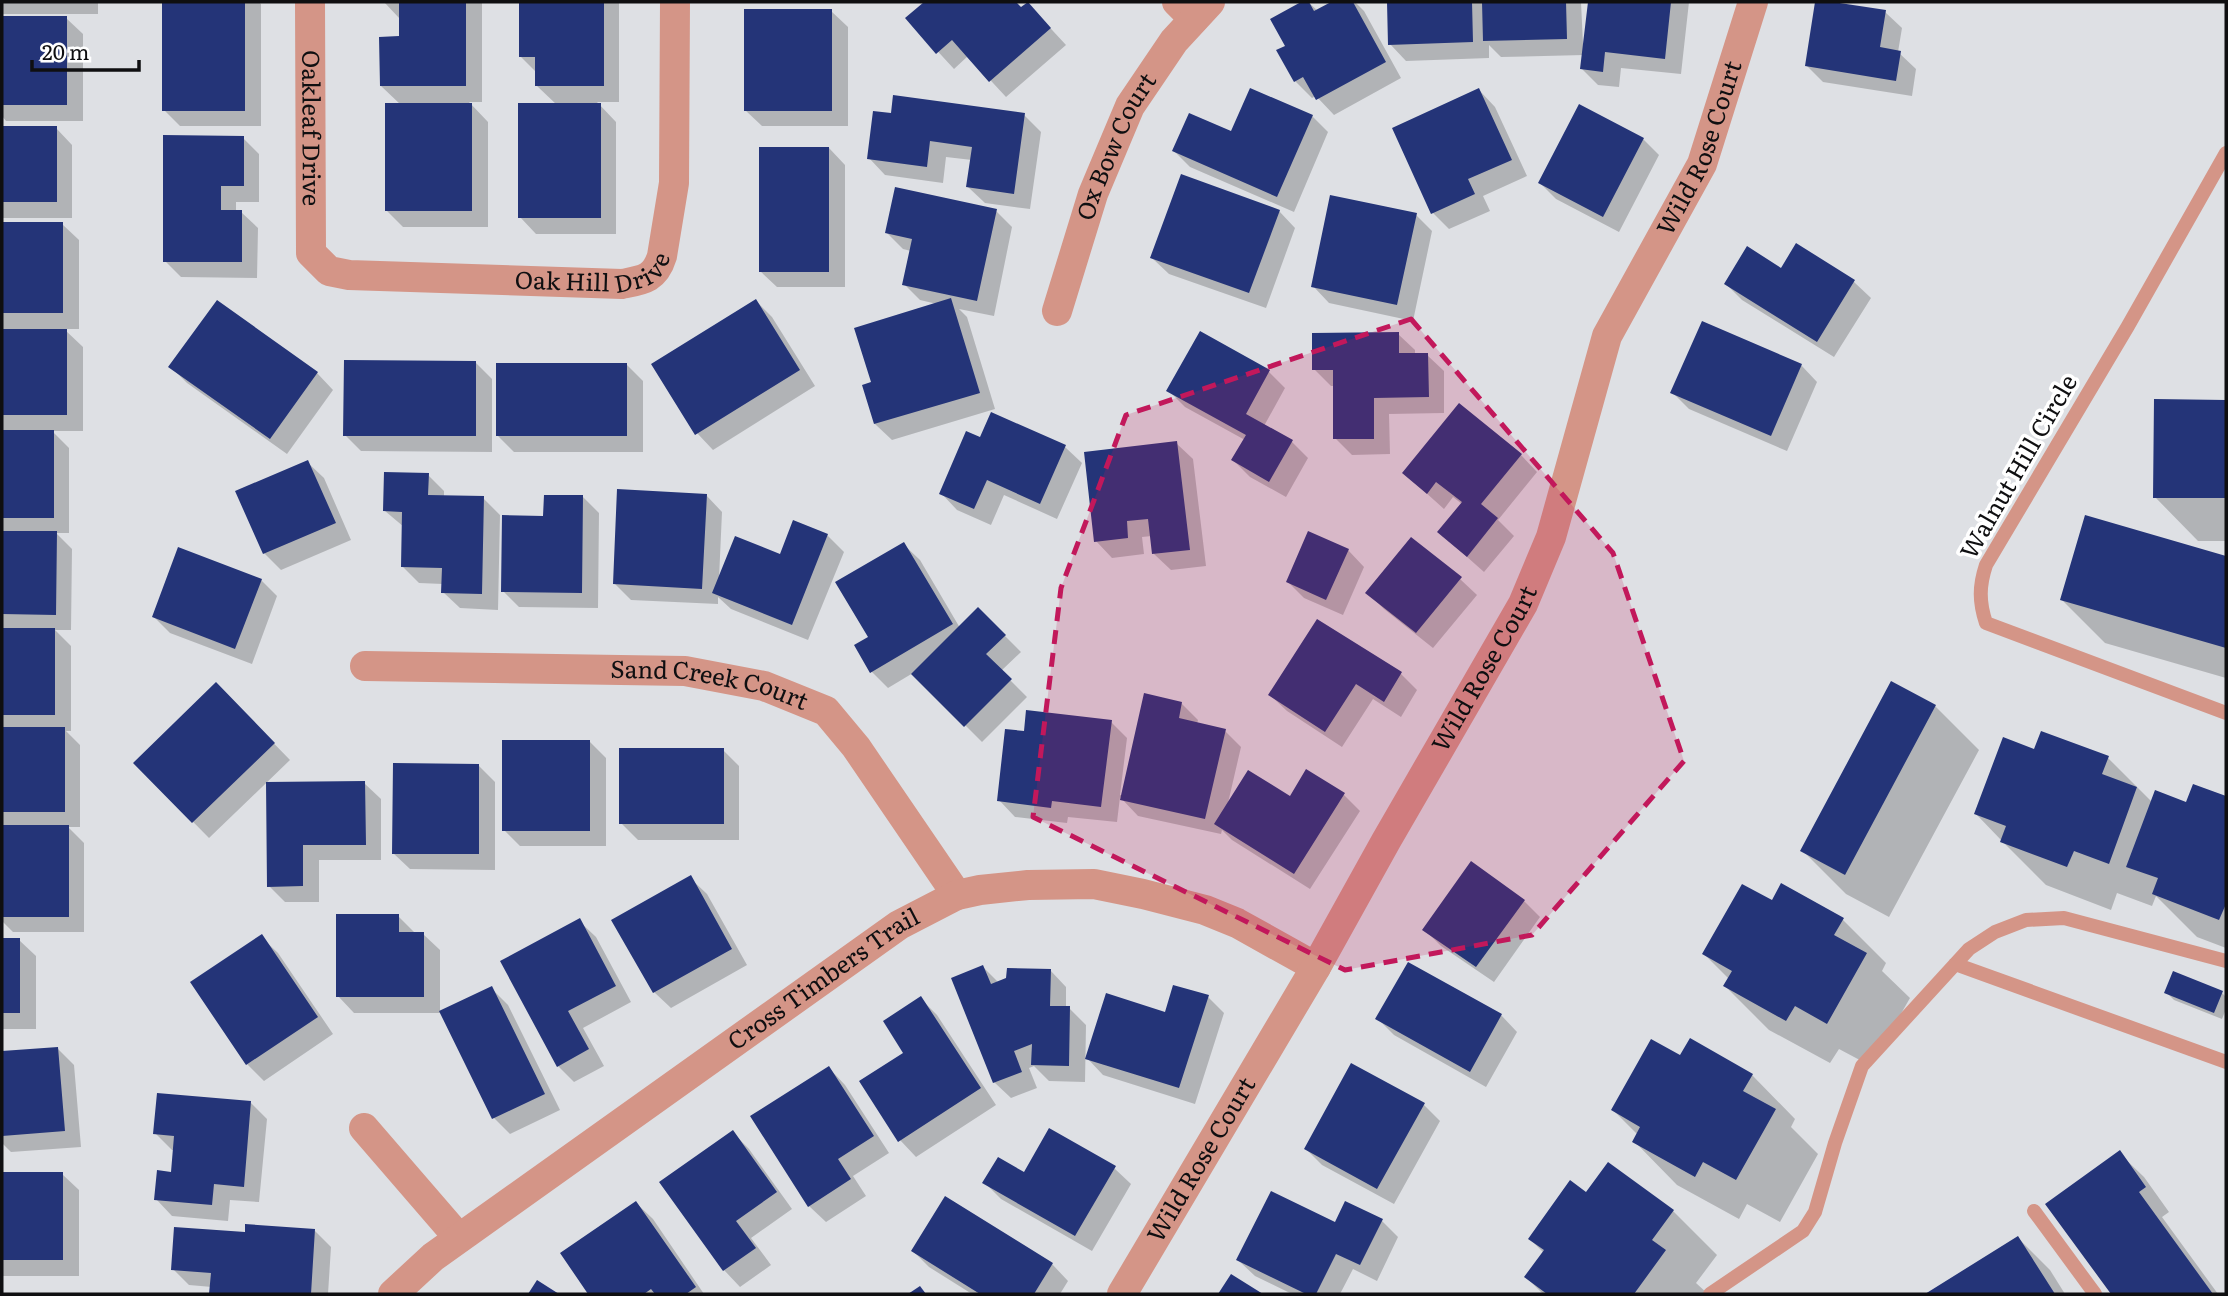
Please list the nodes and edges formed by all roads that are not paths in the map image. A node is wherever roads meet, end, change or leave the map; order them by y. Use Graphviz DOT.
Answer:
graph roads {
  1 [pos="310,2"];
  2 [pos="675,2"];
  3 [pos="1753,2"];
  4 [pos="1194,8"];
  5 [pos="2226,153"];
  6 [pos="311,253"];
  7 [pos="1057,311"];
  8 [pos="365,666"];
  9 [pos="2226,713"];
  10 [pos="957,895"];
  11 [pos="2226,961"];
  12 [pos="1955,964"];
  13 [pos="1316,967"];
  14 [pos="2226,1062"];
  15 [pos="364,1128"];
  16 [pos="2034,1211"];
  17 [pos="459,1238"];
  18 [pos="393,1294"];
  19 [pos="1122,1294"];
  20 [pos="1710,1294"];
  21 [pos="2095,1294"];
  1 -- 6 [label="street, Oakleaf Drive"];
  2 -- 6 [label="street, Oak Hill Drive"];
  3 -- 13 [label="street, Wild Rose Court"];
  4 -- 7 [label="street, Ox Bow Court"];
  5 -- 9 [label="lane, Walnut Hill Circle"];
  8 -- 10 [label="street, Sand Creek Court"];
  10 -- 13 [label="street, Cross Timbers Trail"];
  10 -- 17 [label="street, Cross Timbers Trail"];
  11 -- 12 [label="lane"];
  12 -- 14 [label="lane"];
  12 -- 20 [label="lane"];
  13 -- 19 [label="street, Wild Rose Court"];
  15 -- 17 [label="street"];
  16 -- 21 [label="lane"];
  17 -- 18 [label="street, Cross Timbers Trail"];
}
